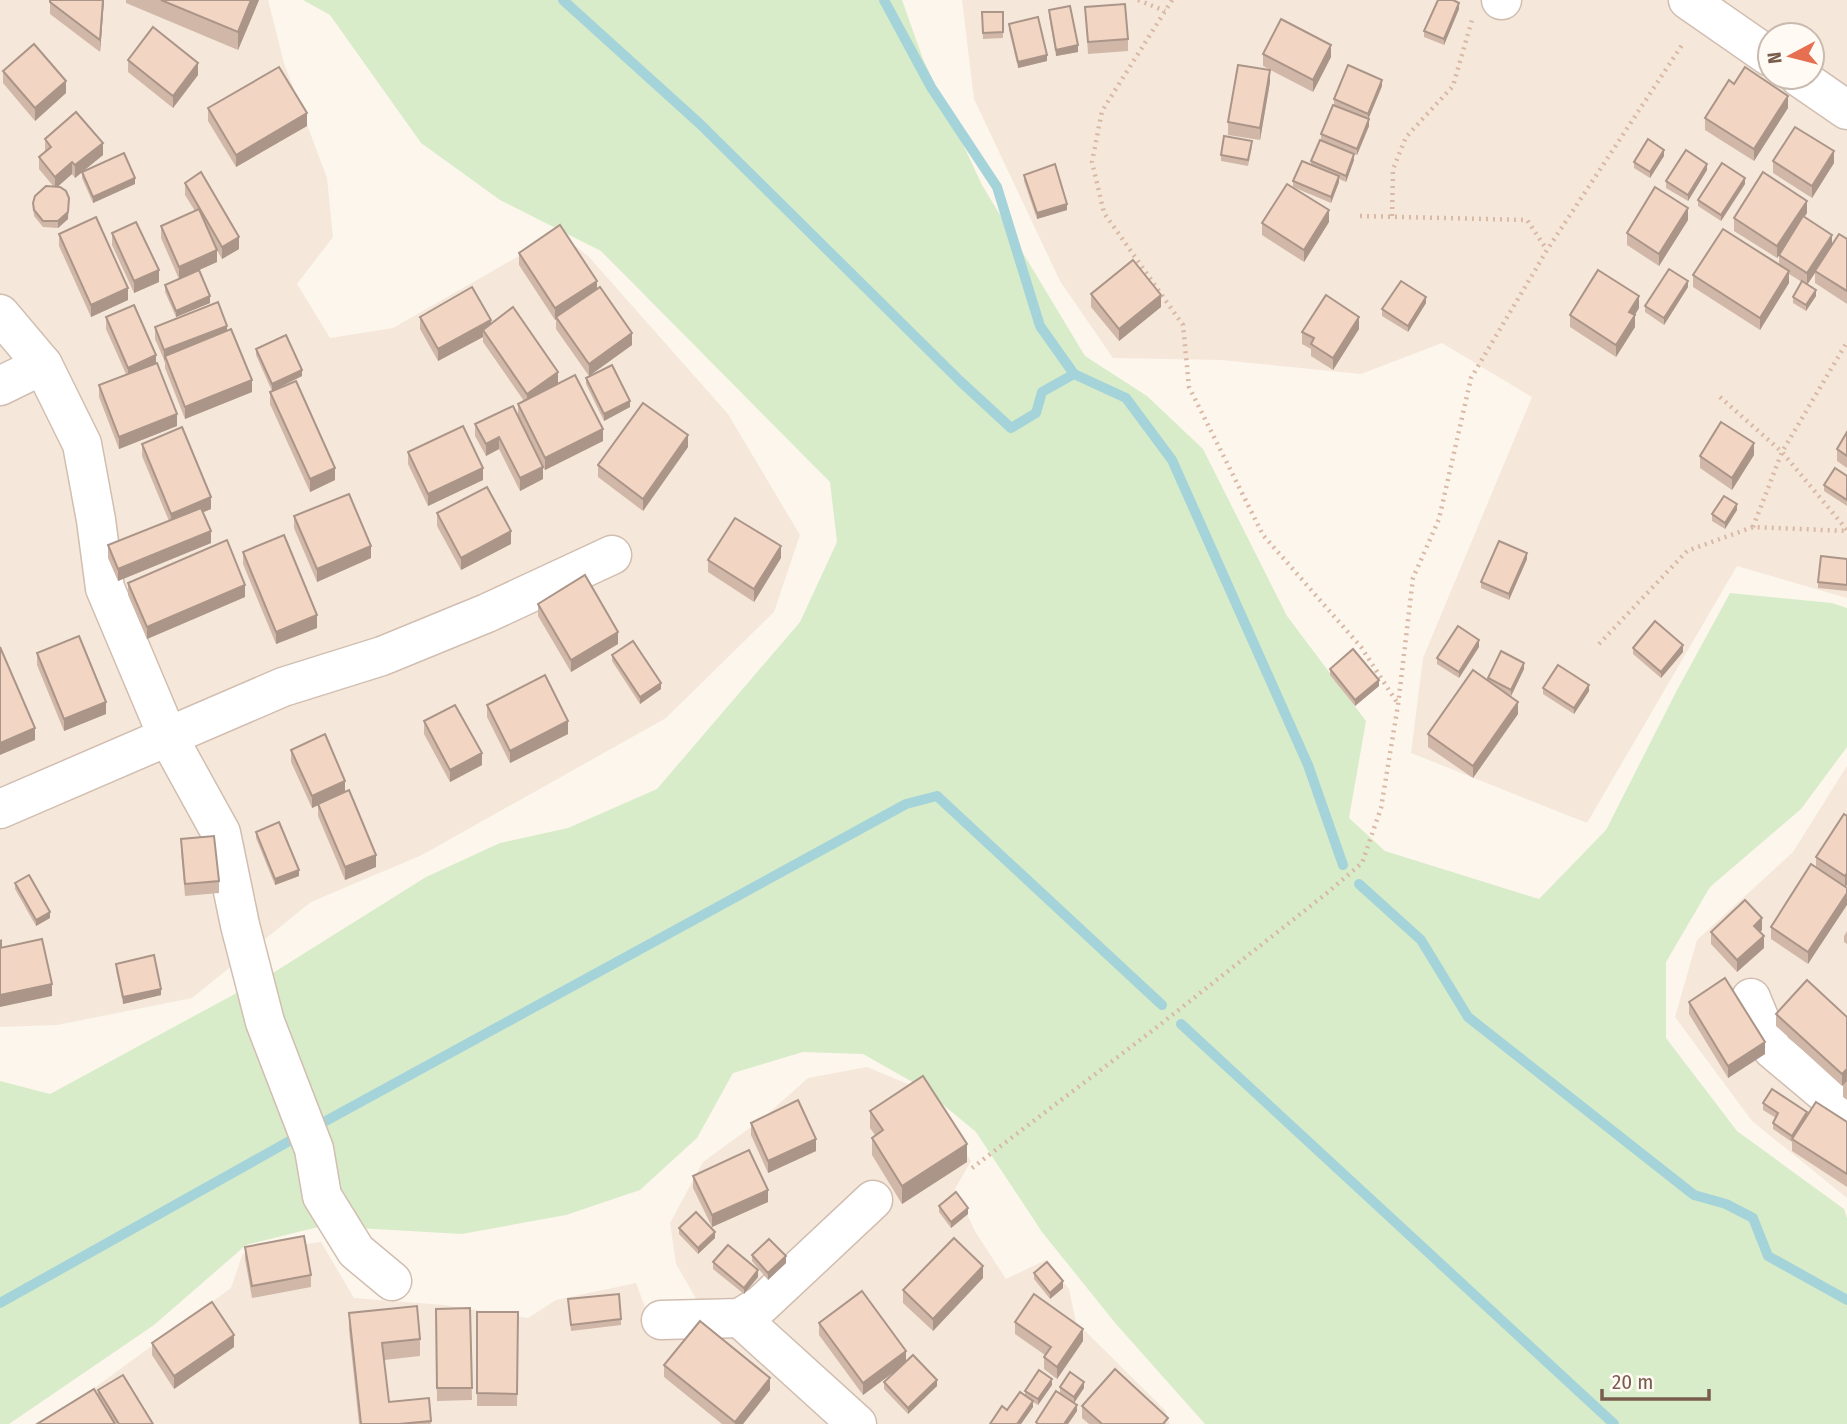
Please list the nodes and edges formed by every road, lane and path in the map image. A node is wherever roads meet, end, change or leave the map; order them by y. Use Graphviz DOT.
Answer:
graph roads {
  1 [pos="1139,0"];
  2 [pos="1172,0"];
  3 [pos="1492,4"];
  4 [pos="1696,6"];
  5 [pos="1165,11"];
  6 [pos="1756,47"];
  7 [pos="1819,91"];
  8 [pos="1847,110"];
  9 [pos="1360,216"];
  10 [pos="1392,216"];
  11 [pos="1548,250"];
  12 [pos="0,314"];
  13 [pos="1847,342"];
  14 [pos="43,365"];
  15 [pos="0,386"];
  16 [pos="1720,397"];
  17 [pos="1782,452"];
  18 [pos="1753,527"];
  19 [pos="1847,531"];
  20 [pos="612,555"];
  21 [pos="1600,644"];
  22 [pos="1398,705"];
  23 [pos="167,735"];
  24 [pos="0,809"];
  25 [pos="1751,998"];
  26 [pos="1847,1112"];
  27 [pos="972,1168"];
  28 [pos="873,1200"];
  29 [pos="392,1281"];
  30 [pos="740,1318"];
  31 [pos="661,1320"];
  32 [pos="857,1424"];
  1 -- 5 [label="path"];
  2 -- 5 [label="path"];
  3 -- 10 [label="path"];
  4 -- 6 [label="street"];
  4 -- 11 [label="path"];
  5 -- 22 [label="path"];
  7 -- 8 [label="street"];
  9 -- 10 [label="path"];
  10 -- 11 [label="path"];
  11 -- 22 [label="path"];
  12 -- 14 [label="street"];
  13 -- 17 [label="path"];
  14 -- 15 [label="street"];
  14 -- 23 [label="street"];
  16 -- 17 [label="path"];
  17 -- 18 [label="path"];
  17 -- 19 [label="path"];
  18 -- 19 [label="path"];
  18 -- 21 [label="path"];
  20 -- 23 [label="street"];
  22 -- 27 [label="path"];
  23 -- 24 [label="street"];
  23 -- 29 [label="street"];
  25 -- 26 [label="street"];
  28 -- 30 [label="street"];
  30 -- 31 [label="street"];
  30 -- 32 [label="street"];
}
